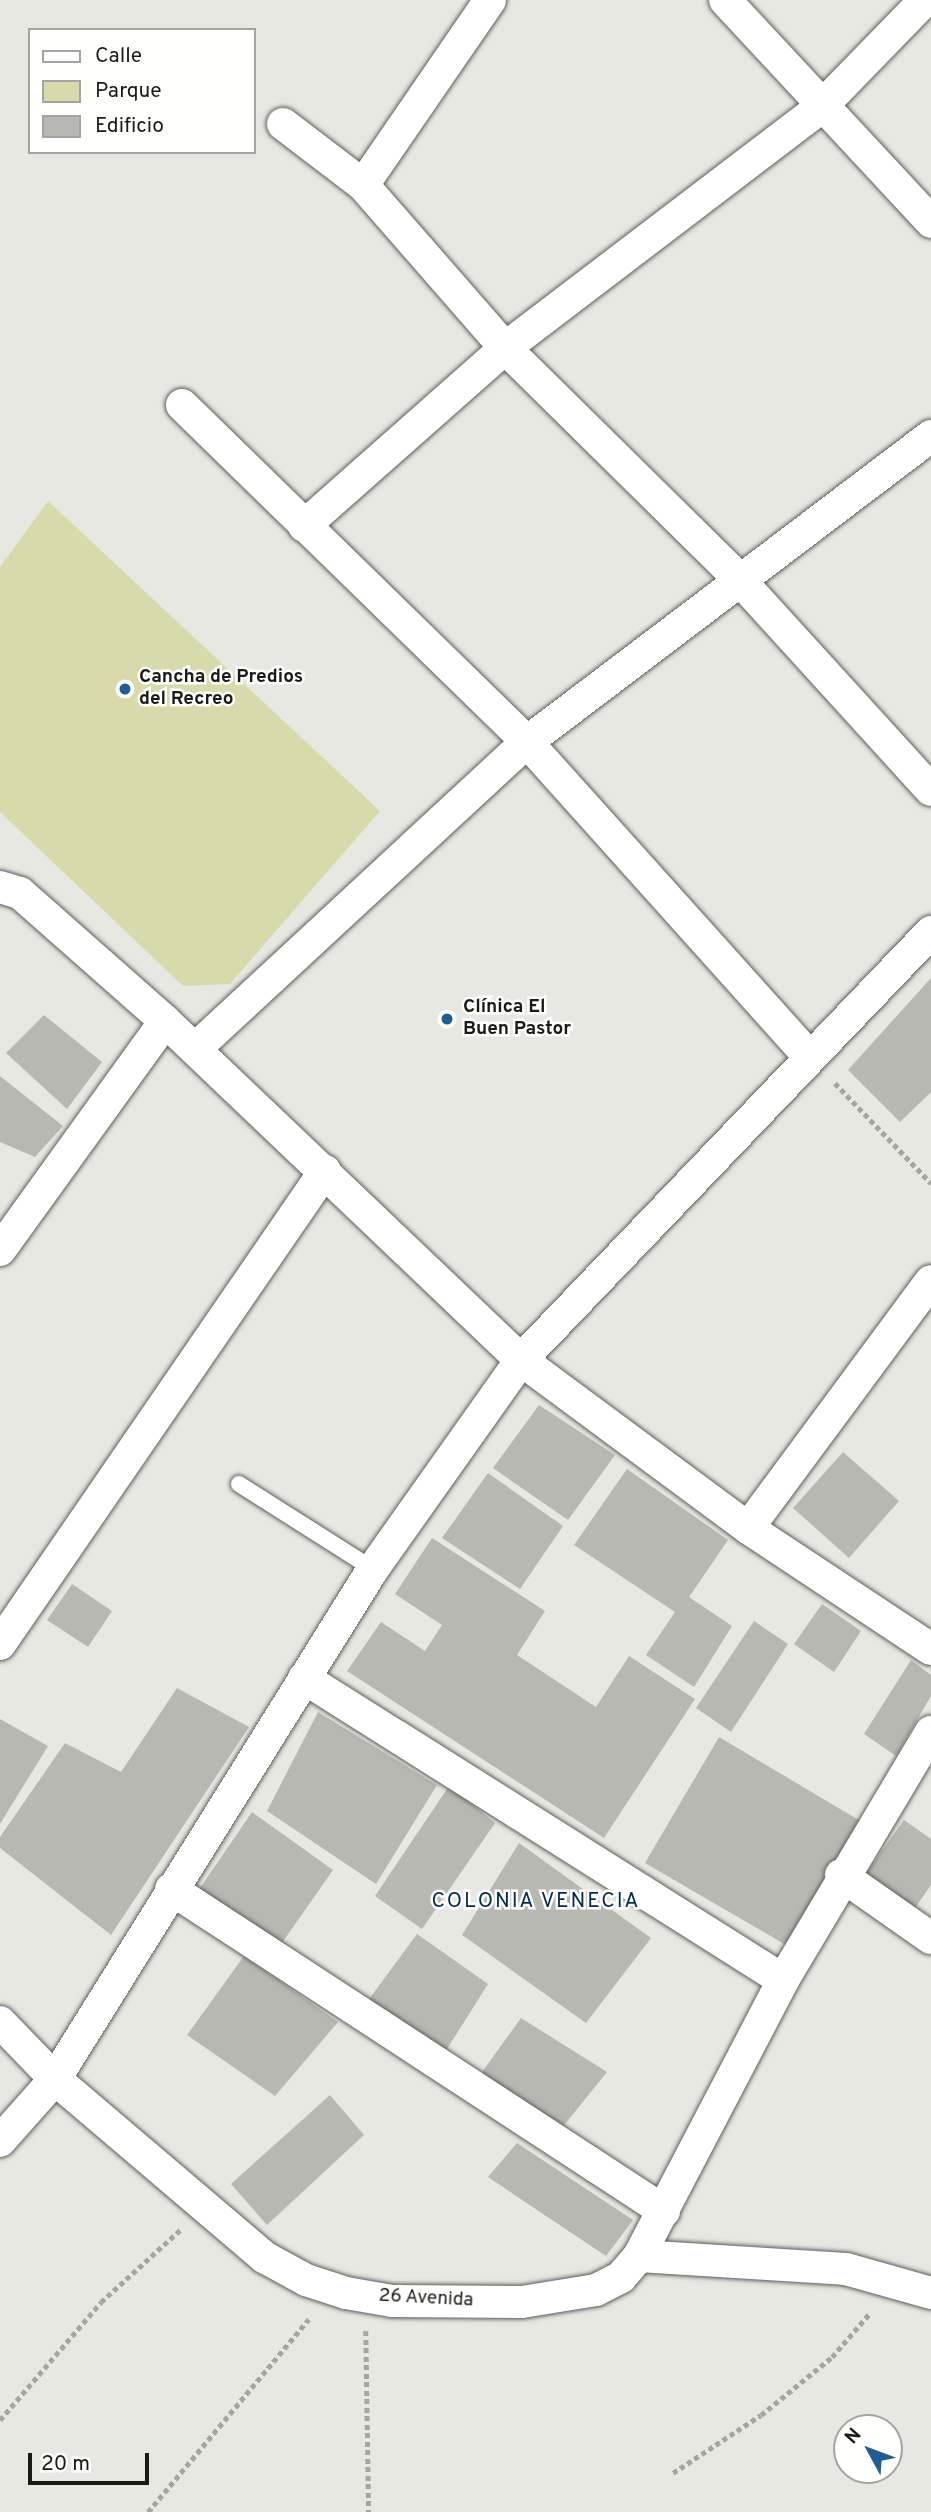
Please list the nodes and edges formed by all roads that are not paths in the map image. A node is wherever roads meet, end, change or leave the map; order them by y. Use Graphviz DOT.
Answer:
graph roads {
  1 [pos="490,0"];
  2 [pos="725,0"];
  3 [pos="925,0"];
  4 [pos="821,107"];
  5 [pos="283,124"];
  6 [pos="363,185"];
  7 [pos="931,222"];
  8 [pos="505,348"];
  9 [pos="183,405"];
  10 [pos="931,436"];
  11 [pos="304,526"];
  12 [pos="739,579"];
  13 [pos="527,743"];
  14 [pos="931,790"];
  15 [pos="0,887"];
  16 [pos="931,932"];
  17 [pos="165,1021"];
  18 [pos="195,1049"];
  19 [pos="810,1057"];
  20 [pos="325,1171"];
  21 [pos="0,1250"];
  22 [pos="931,1280"];
  23 [pos="521,1360"];
  24 [pos="239,1484"];
  25 [pos="748,1528"];
  26 [pos="373,1569"];
  27 [pos="0,1644"];
  28 [pos="931,1649"];
  29 [pos="304,1678"];
  30 [pos="931,1732"];
  31 [pos="841,1875"];
  32 [pos="171,1889"];
  33 [pos="931,1938"];
  34 [pos="783,1980"];
  35 [pos="0,2022"];
  36 [pos="55,2079"];
  37 [pos="0,2141"];
  38 [pos="664,2211"];
  39 [pos="639,2256"];
  40 [pos="931,2293"];
  1 -- 6 [label="street"];
  2 -- 4 [label="street"];
  3 -- 4 [label="street"];
  4 -- 7 [label="street"];
  4 -- 8 [label="street"];
  5 -- 6 [label="street"];
  6 -- 8 [label="street"];
  8 -- 11 [label="street"];
  8 -- 12 [label="street"];
  9 -- 11 [label="street"];
  10 -- 12 [label="street"];
  11 -- 13 [label="street"];
  12 -- 13 [label="street"];
  12 -- 14 [label="street"];
  13 -- 18 [label="street"];
  13 -- 19 [label="street"];
  15 -- 17 [label="street"];
  16 -- 19 [label="street"];
  17 -- 18 [label="street"];
  17 -- 21 [label="street"];
  18 -- 20 [label="street"];
  19 -- 23 [label="street"];
  20 -- 23 [label="street"];
  20 -- 27 [label="street"];
  22 -- 25 [label="street"];
  23 -- 25 [label="street"];
  23 -- 26 [label="street"];
  24 -- 26 [label="lane"];
  25 -- 28 [label="street"];
  26 -- 29 [label="street"];
  29 -- 32 [label="street"];
  29 -- 34 [label="street"];
  30 -- 31 [label="street, 26 Avenida"];
  31 -- 33 [label="street"];
  31 -- 34 [label="street, 26 Avenida"];
  32 -- 36 [label="street"];
  32 -- 38 [label="street"];
  34 -- 38 [label="street, 26 Avenida"];
  35 -- 36 [label="street, 26 Avenida"];
  36 -- 37 [label="street"];
  36 -- 39 [label="street, 26 Avenida"];
  38 -- 39 [label="street, 26 Avenida"];
  39 -- 40 [label="street"];
}
